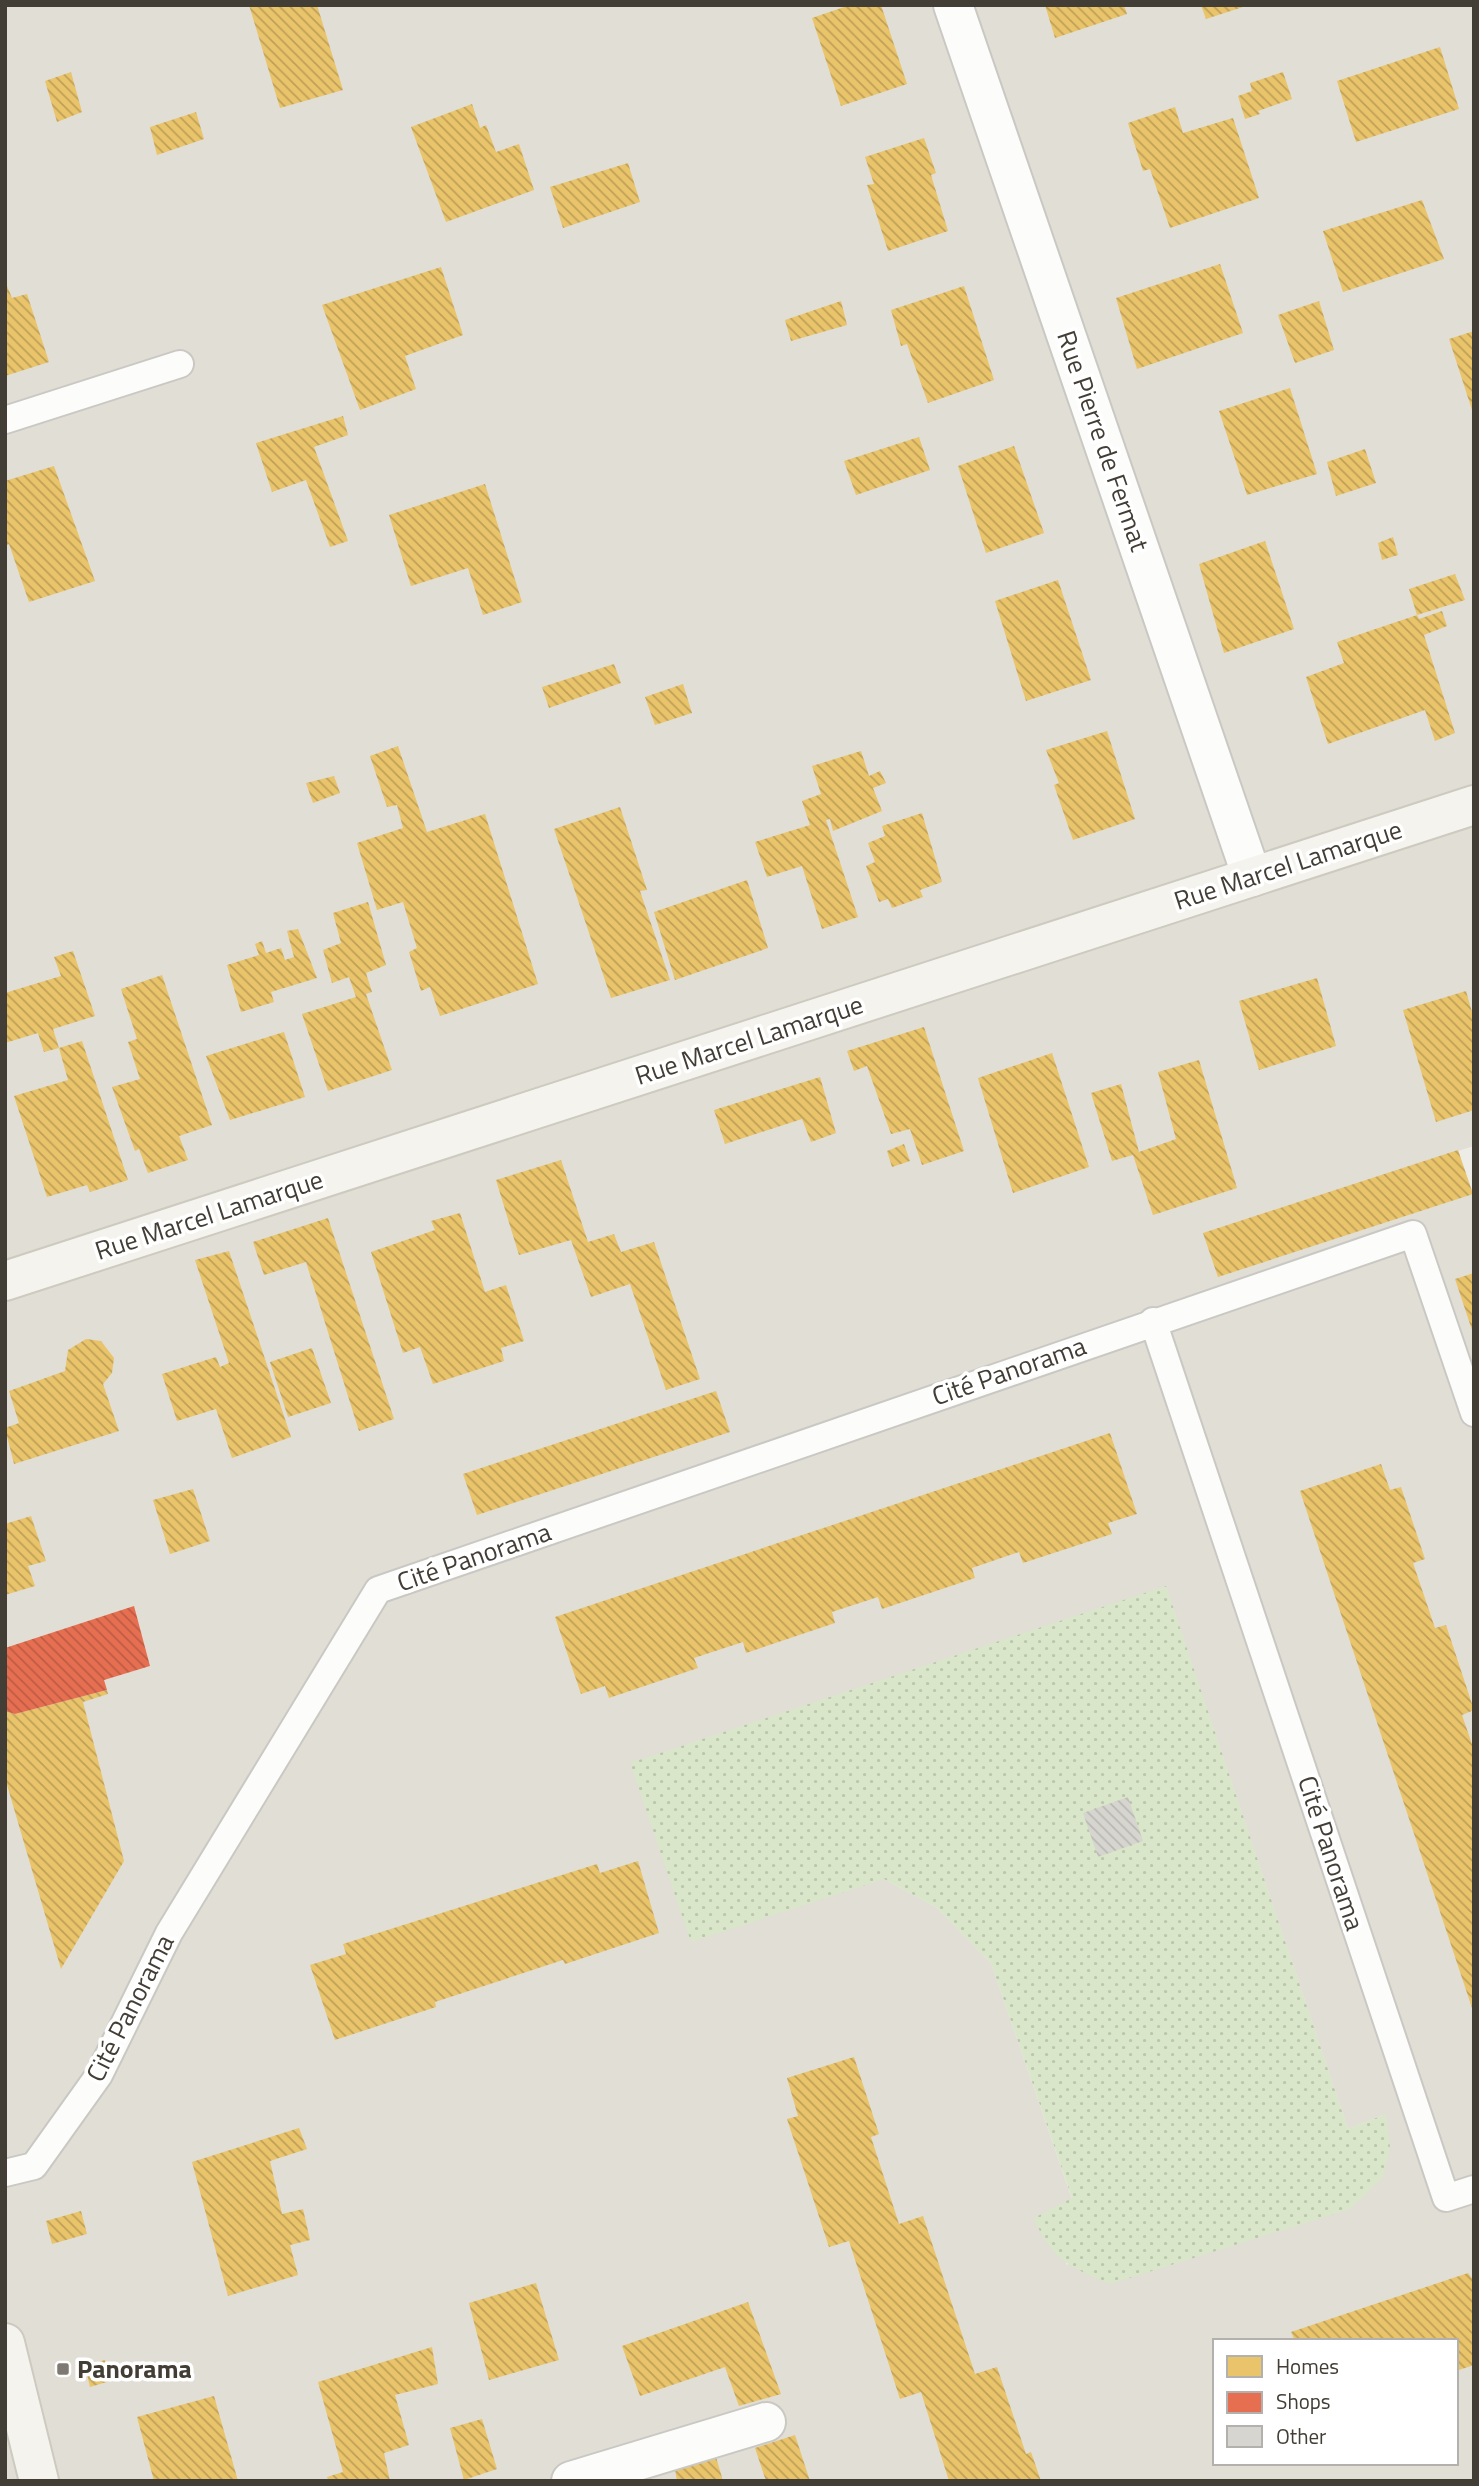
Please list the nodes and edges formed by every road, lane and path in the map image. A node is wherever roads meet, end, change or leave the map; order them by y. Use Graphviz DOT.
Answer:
graph roads {
  1 [pos="953,5"];
  2 [pos="180,364"];
  3 [pos="5,419"];
  4 [pos="1474,805"];
  5 [pos="1252,877"];
  6 [pos="11,1277"];
  7 [pos="1153,1321"];
  8 [pos="1474,1413"];
  9 [pos="5,2173"];
  10 [pos="1474,2189"];
  11 [pos="5,2343"];
  12 [pos="766,2422"];
  13 [pos="39,2481"];
  14 [pos="571,2481"];
  1 -- 5 [label="street, Rue Pierre de Fermat"];
  2 -- 3 [label="lane"];
  4 -- 5 [label="street, Rue Marcel Lamarque"];
  5 -- 6 [label="street, Rue Marcel Lamarque"];
  7 -- 8 [label="lane, Cité Panorama"];
  7 -- 9 [label="lane, Cité Panorama"];
  7 -- 10 [label="lane, Cité Panorama"];
  11 -- 13 [label="street"];
  12 -- 14 [label="street"];
}
